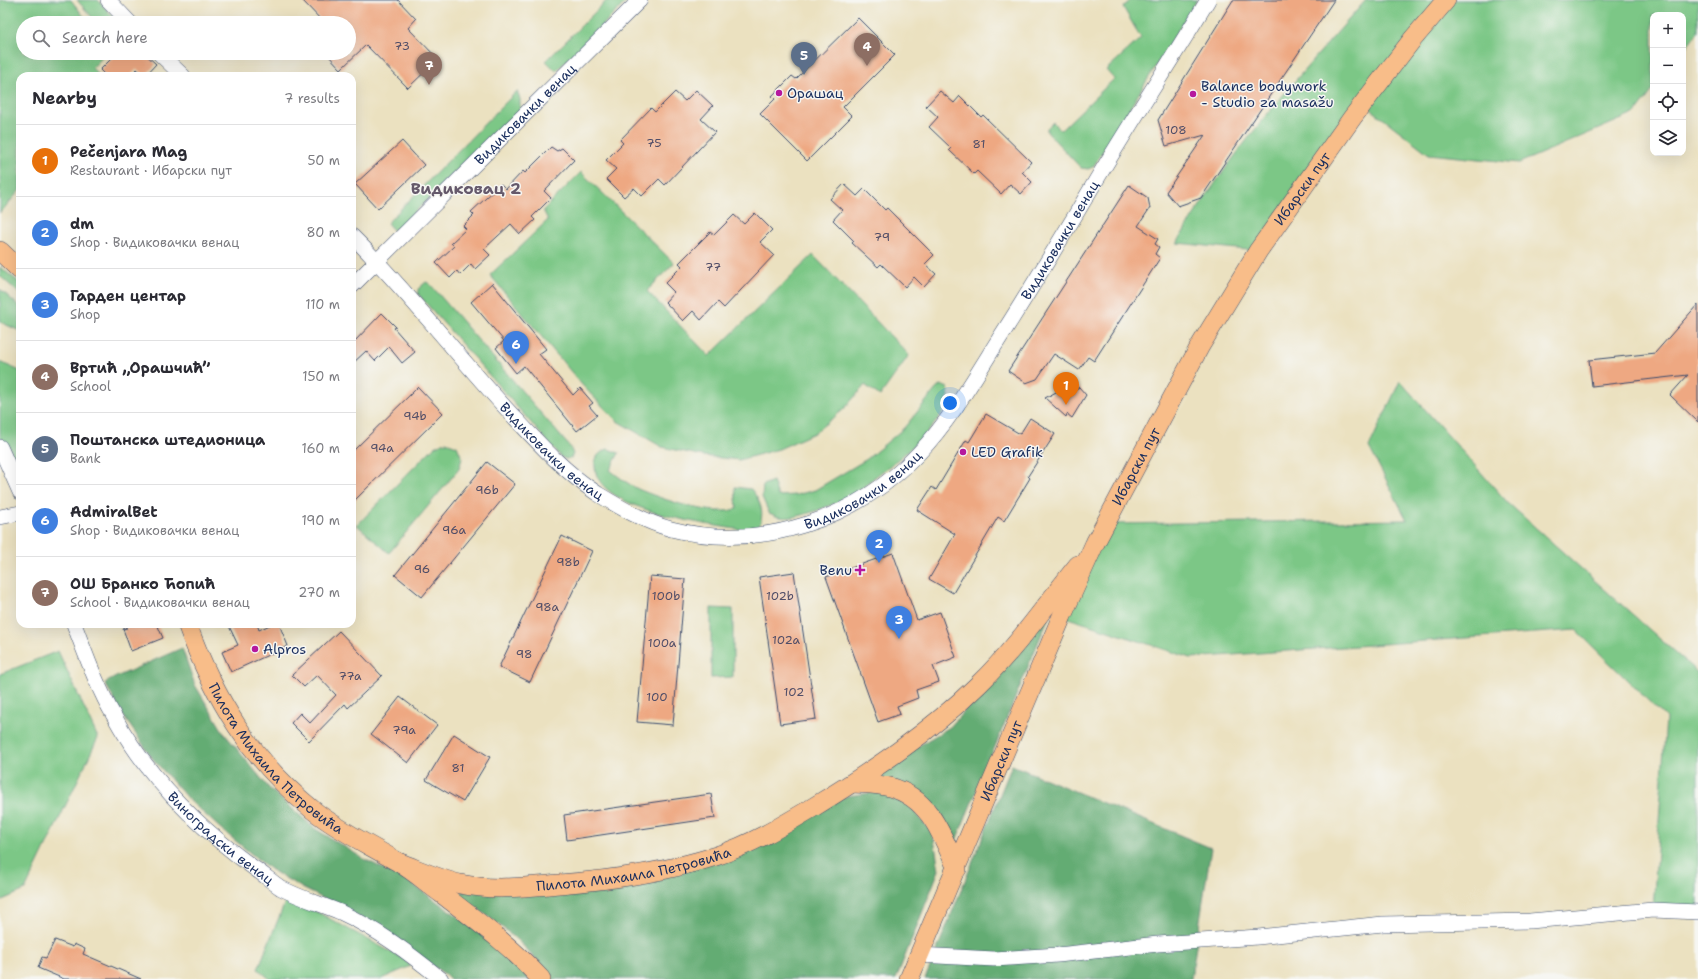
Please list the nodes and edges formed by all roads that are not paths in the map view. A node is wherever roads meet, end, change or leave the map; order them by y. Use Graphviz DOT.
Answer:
graph roads {
  1 [pos="108,0"];
  2 [pos="640,0"];
  3 [pos="1208,0"];
  4 [pos="1446,0"];
  5 [pos="123,16"];
  6 [pos="166,60"];
  7 [pos="179,72"];
  8 [pos="356,240"];
  9 [pos="0,251"];
  10 [pos="377,262"];
  11 [pos="16,266"];
  12 [pos="356,282"];
  13 [pos="0,447"];
  14 [pos="16,483"];
  15 [pos="16,514"];
  16 [pos="0,517"];
  17 [pos="1095,543"];
  18 [pos="76,628"];
  19 [pos="189,628"];
  20 [pos="853,783"];
  21 [pos="400,862"];
  22 [pos="957,869"];
  23 [pos="1698,912"];
  24 [pos="919,955"];
  25 [pos="441,979"];
  26 [pos="541,979"];
  27 [pos="909,979"];
  1 -- 5 [label="street"];
  2 -- 10 [label="street, Видиковачки венац"];
  3 -- 10 [label="street, Видиковачки венац"];
  4 -- 17 [label="main road, Ибарски пут"];
  6 -- 7 [label="street"];
  8 -- 10 [label="street, Видиковачки венац"];
  9 -- 11 [label="main road"];
  10 -- 12 [label="street, Видиковачки венац"];
  13 -- 14 [label="street"];
  15 -- 16 [label="street"];
  17 -- 20 [label="main road, Пилота Михаила Петровића"];
  17 -- 22 [label="main road, Ибарски пут"];
  18 -- 25 [label="street, Виноградски венац"];
  19 -- 21 [label="main road, Пилота Михаила Петровића"];
  20 -- 21 [label="main road, Пилота Михаила Петровића"];
  20 -- 22 [label="main road"];
  21 -- 26 [label="main road, Пилота Михаила Петровића"];
  22 -- 24 [label="main road, Ибарски пут"];
  23 -- 24 [label="street"];
  24 -- 27 [label="main road, Ибарски пут"];
}
